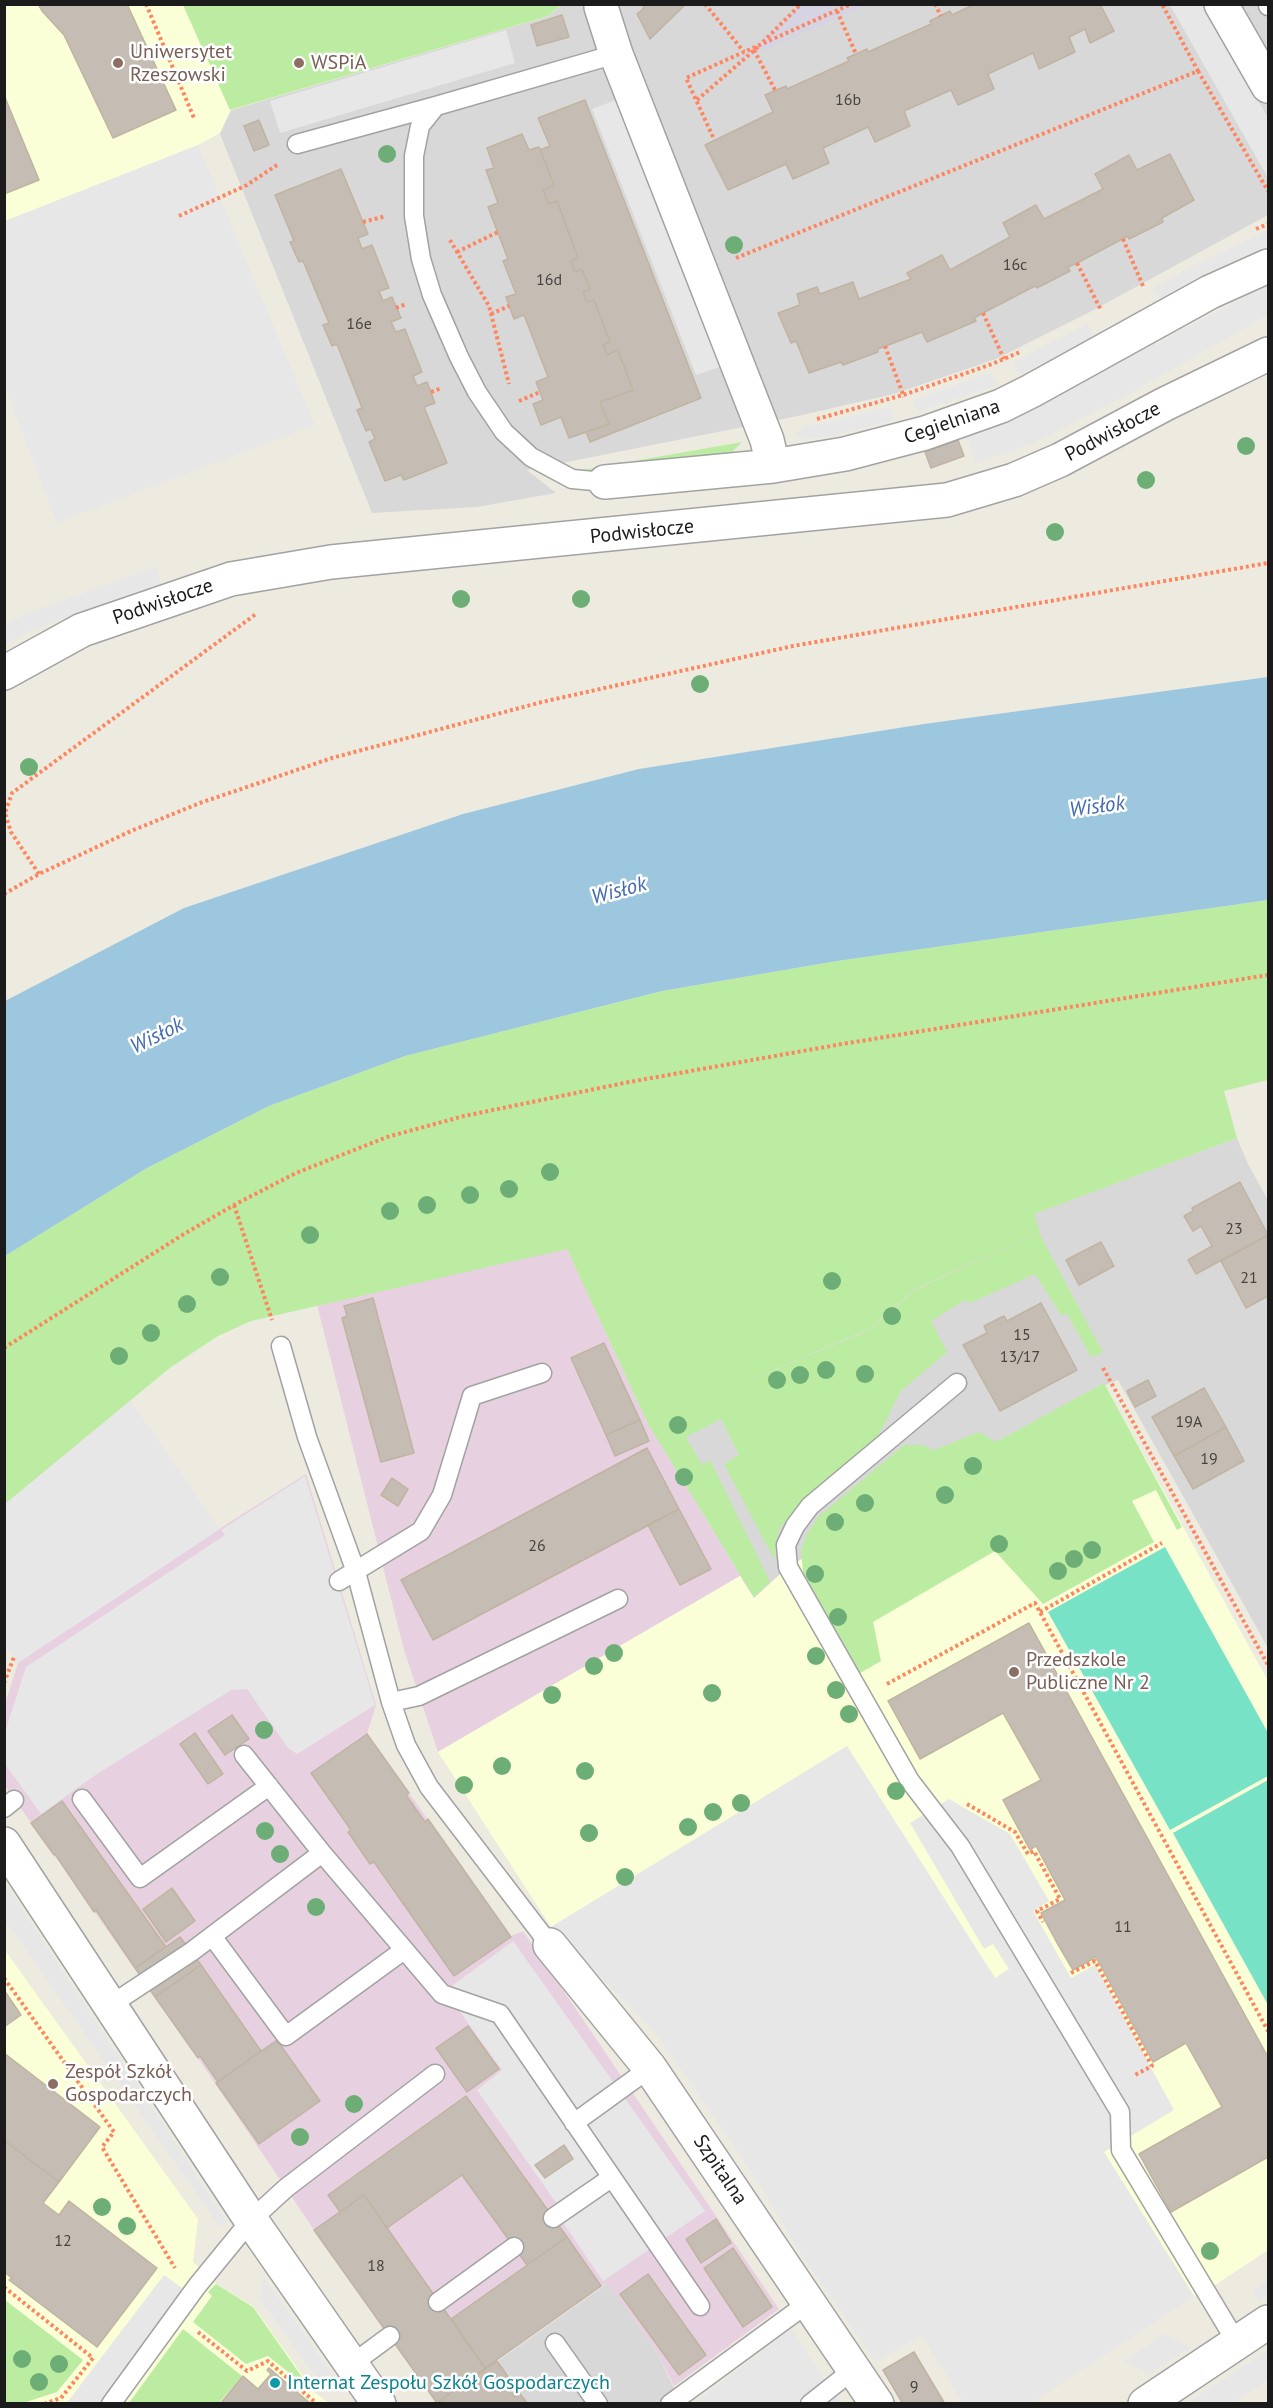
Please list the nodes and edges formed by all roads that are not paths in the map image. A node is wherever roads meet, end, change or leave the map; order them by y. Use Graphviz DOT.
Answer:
graph roads {
  1 [pos="1221,4"];
  2 [pos="601,7"];
  3 [pos="616,54"];
  4 [pos="1267,80"];
  5 [pos="436,106"];
  6 [pos="297,144"];
  7 [pos="1269,266"];
  8 [pos="1269,354"];
  9 [pos="773,466"];
  10 [pos="604,482"];
  11 [pos="4,673"];
  12 [pos="281,1346"];
  13 [pos="542,1373"];
  14 [pos="957,1383"];
  15 [pos="356,1572"];
  16 [pos="339,1581"];
  17 [pos="618,1599"];
  18 [pos="391,1702"];
  19 [pos="244,1755"];
  20 [pos="269,1786"];
  21 [pos="82,1799"];
  22 [pos="4,1844"];
  23 [pos="322,1853"];
  24 [pos="212,1936"];
  25 [pos="550,1946"];
  26 [pos="404,1950"];
  27 [pos="109,2006"];
  28 [pos="650,2068"];
  29 [pos="435,2074"];
  30 [pos="574,2123"];
  31 [pos="611,2178"];
  32 [pos="553,2218"];
  33 [pos="251,2220"];
  34 [pos="514,2247"];
  35 [pos="438,2302"];
  36 [pos="808,2303"];
  37 [pos="700,2306"];
  38 [pos="1269,2322"];
  39 [pos="390,2336"];
  40 [pos="555,2343"];
  41 [pos="1237,2343"];
  42 [pos="352,2364"];
  43 [pos="853,2370"];
  44 [pos="111,2403"];
  45 [pos="379,2403"];
  46 [pos="598,2403"];
  47 [pos="669,2403"];
  48 [pos="810,2403"];
  49 [pos="877,2403"];
  50 [pos="1145,2403"];
  1 -- 4 [label="street"];
  2 -- 3 [label="street"];
  3 -- 5 [label="lane"];
  3 -- 9 [label="street"];
  5 -- 6 [label="lane"];
  5 -- 10 [label="lane"];
  7 -- 9 [label="street, Cegielniana"];
  8 -- 11 [label="street, Podwisłocze"];
  9 -- 10 [label="street, Cegielniana"];
  12 -- 15 [label="lane"];
  13 -- 15 [label="lane"];
  14 -- 41 [label="lane"];
  15 -- 16 [label="lane"];
  15 -- 18 [label="lane"];
  17 -- 18 [label="lane"];
  18 -- 25 [label="lane"];
  19 -- 20 [label="lane"];
  20 -- 21 [label="lane"];
  20 -- 23 [label="lane"];
  22 -- 27 [label="street"];
  23 -- 24 [label="lane"];
  23 -- 26 [label="lane"];
  24 -- 26 [label="lane"];
  24 -- 27 [label="lane"];
  25 -- 28 [label="street, Szpitalna"];
  26 -- 30 [label="lane"];
  27 -- 33 [label="street"];
  28 -- 30 [label="lane"];
  28 -- 36 [label="street, Szpitalna"];
  29 -- 33 [label="lane"];
  30 -- 31 [label="lane"];
  31 -- 32 [label="lane"];
  31 -- 37 [label="lane"];
  33 -- 42 [label="street"];
  33 -- 44 [label="lane"];
  34 -- 35 [label="lane"];
  36 -- 43 [label="street, Szpitalna"];
  36 -- 47 [label="lane"];
  38 -- 41 [label="street"];
  39 -- 42 [label="lane"];
  40 -- 46 [label="lane"];
  41 -- 50 [label="street"];
  42 -- 45 [label="street"];
  43 -- 48 [label="lane"];
  43 -- 49 [label="street, Szpitalna"];
}
